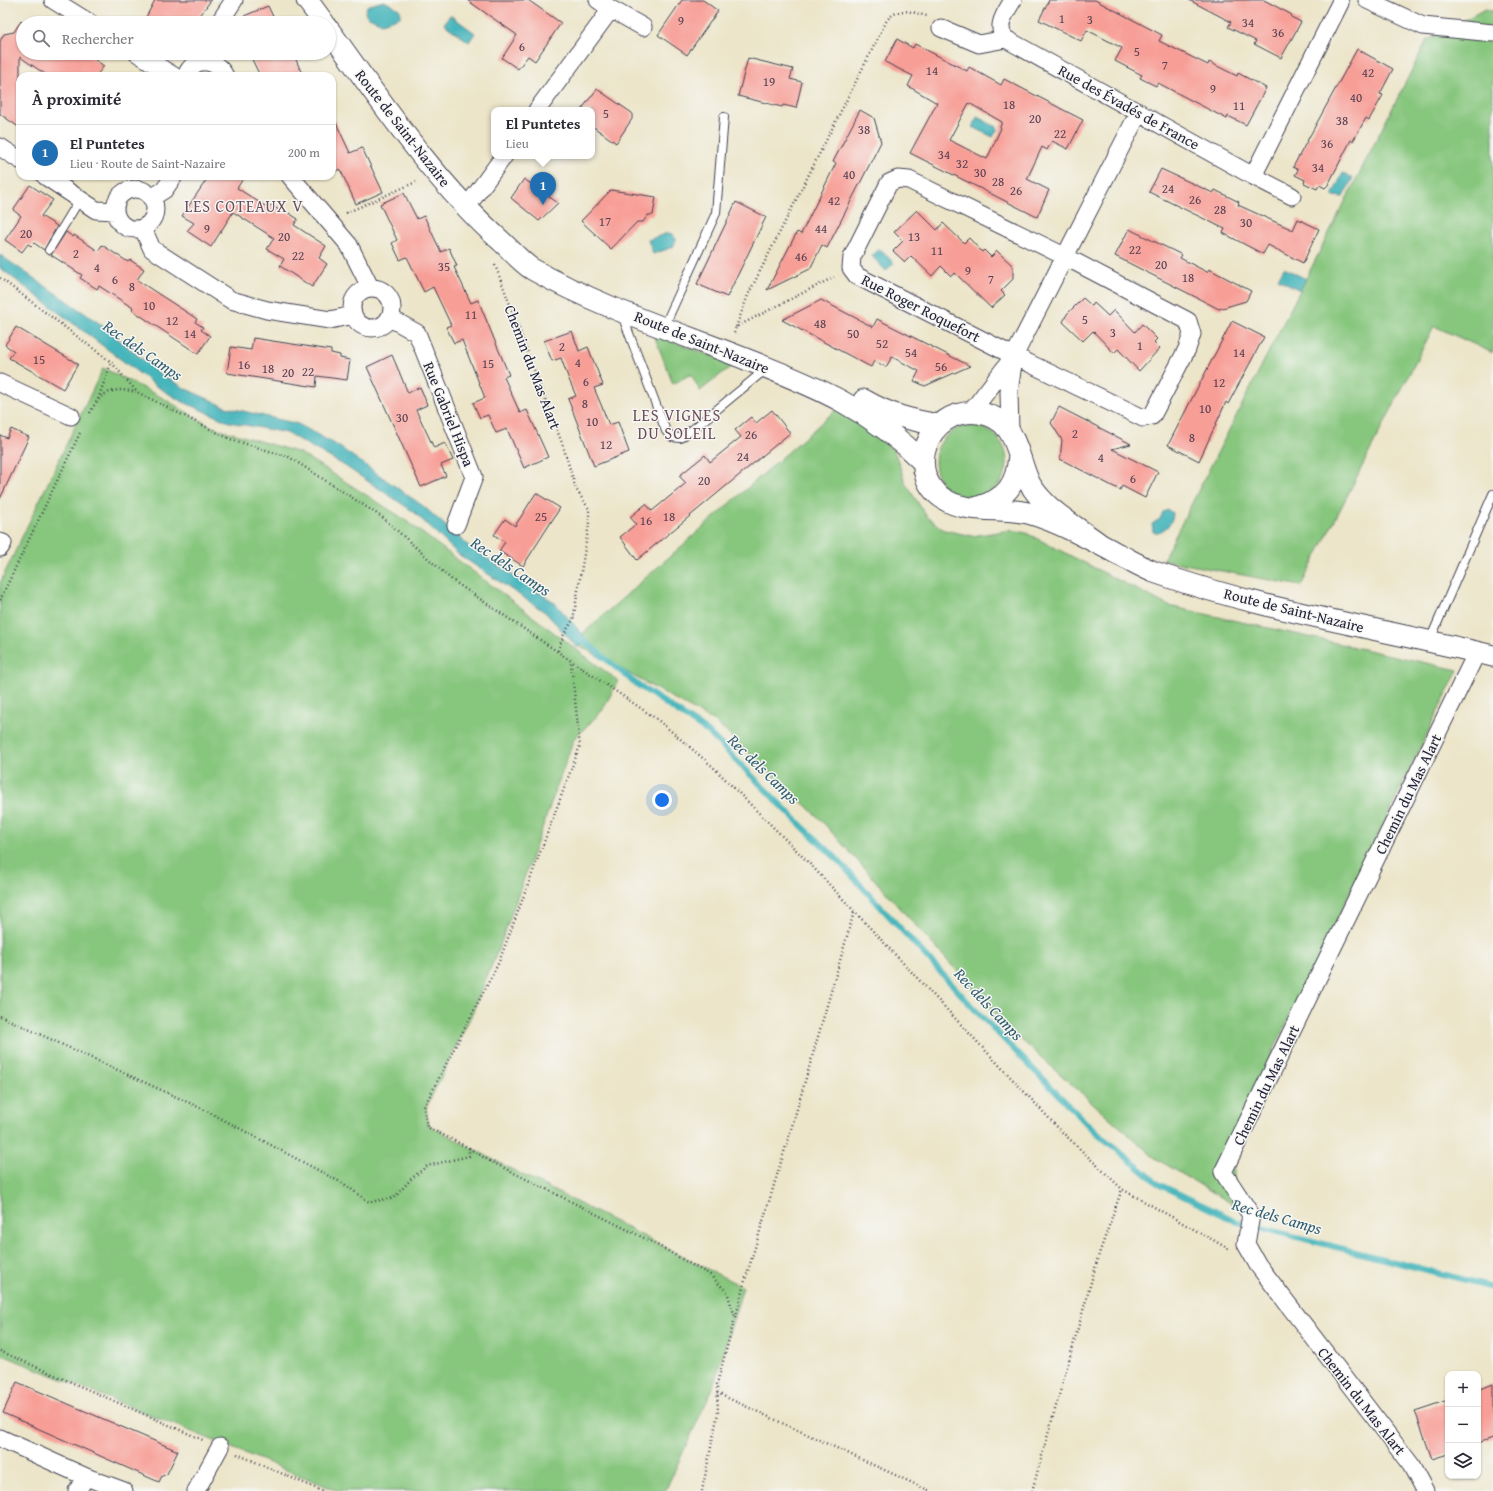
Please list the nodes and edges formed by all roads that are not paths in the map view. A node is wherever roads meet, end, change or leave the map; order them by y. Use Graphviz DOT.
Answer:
graph roads {
  1 [pos="53,0"];
  2 [pos="234,0"];
  3 [pos="307,0"];
  4 [pos="1013,0"];
  5 [pos="1367,0"];
  6 [pos="1343,1"];
  7 [pos="604,4"];
  8 [pos="79,16"];
  9 [pos="224,16"];
  10 [pos="319,16"];
  11 [pos="643,27"];
  12 [pos="942,28"];
  13 [pos="1493,33"];
  14 [pos="1006,39"];
  15 [pos="336,40"];
  16 [pos="148,60"];
  17 [pos="202,60"];
  18 [pos="210,60"];
  19 [pos="168,72"];
  20 [pos="188,72"];
  21 [pos="222,72"];
  22 [pos="539,107"];
  23 [pos="1140,112"];
  24 [pos="724,117"];
  25 [pos="0,147"];
  26 [pos="16,157"];
  27 [pos="502,159"];
  28 [pos="1253,176"];
  29 [pos="51,180"];
  30 [pos="171,180"];
  31 [pos="294,180"];
  32 [pos="1292,196"];
  33 [pos="151,198"];
  34 [pos="80,199"];
  35 [pos="466,208"];
  36 [pos="114,211"];
  37 [pos="480,223"];
  38 [pos="147,225"];
  39 [pos="49,250"];
  40 [pos="1064,256"];
  41 [pos="370,287"];
  42 [pos="620,309"];
  43 [pos="353,315"];
  44 [pos="669,316"];
  45 [pos="390,318"];
  46 [pos="1014,356"];
  47 [pos="768,368"];
  48 [pos="0,383"];
  49 [pos="971,412"];
  50 [pos="79,417"];
  51 [pos="939,425"];
  52 [pos="1010,431"];
  53 [pos="1019,455"];
  54 [pos="923,462"];
  55 [pos="1493,494"];
  56 [pos="977,507"];
  57 [pos="456,525"];
  58 [pos="0,542"];
  59 [pos="1101,545"];
  60 [pos="0,548"];
  61 [pos="1429,642"];
  62 [pos="1485,654"];
  63 [pos="0,1438"];
  64 [pos="220,1447"];
  65 [pos="81,1484"];
  66 [pos="124,1491"];
  67 [pos="196,1491"];
  68 [pos="1425,1491"];
  1 -- 8 [label="street"];
  2 -- 9 [label="street"];
  3 -- 10 [label="street"];
  4 -- 14 [label="street"];
  5 -- 13 [label="street"];
  6 -- 28 [label="street"];
  7 -- 11 [label="street"];
  7 -- 22 [label="street"];
  12 -- 14 [label="street"];
  14 -- 23 [label="street, Rue des Évadés de France"];
  15 -- 35 [label="street, Route de Saint-Nazaire"];
  16 -- 19 [label="street"];
  17 -- 20 [label="street"];
  18 -- 21 [label="street"];
  23 -- 28 [label="street, Rue des Évadés de France"];
  23 -- 40 [label="street"];
  24 -- 44 [label="lane"];
  25 -- 26 [label="street"];
  27 -- 35 [label="street"];
  28 -- 32 [label="street, Rue des Évadés de France"];
  29 -- 34 [label="street"];
  30 -- 33 [label="street"];
  31 -- 41 [label="street"];
  33 -- 36 [label="street"];
  33 -- 38 [label="street"];
  34 -- 36 [label="street"];
  34 -- 39 [label="lane"];
  35 -- 37 [label="street, Route de Saint-Nazaire"];
  36 -- 38 [label="street"];
  37 -- 42 [label="street, Route de Saint-Nazaire"];
  37 -- 44 [label="street, Route de Saint-Nazaire"];
  38 -- 43 [label="street"];
  40 -- 46 [label="street"];
  40 -- 46 [label="street, Rue Roger Roquefort"];
  40 -- 46 [label="street, Rue Roger Roquefort"];
  41 -- 43 [label="street"];
  41 -- 45 [label="street"];
  42 -- 47 [label="street, Route de Saint-Nazaire"];
  42 -- 47 [label="lane"];
  43 -- 45 [label="street"];
  44 -- 51 [label="street, Route de Saint-Nazaire"];
  45 -- 57 [label="street, Rue Gabriel Hispa"];
  46 -- 49 [label="street"];
  46 -- 52 [label="street"];
  47 -- 54 [label="street, Route de Saint-Nazaire"];
  48 -- 50 [label="street"];
  49 -- 51 [label="street"];
  49 -- 52 [label="street"];
  51 -- 54 [label="street"];
  52 -- 53 [label="street"];
  53 -- 56 [label="street"];
  53 -- 59 [label="street"];
  54 -- 56 [label="street"];
  55 -- 61 [label="lane"];
  56 -- 59 [label="street"];
  58 -- 60 [label="street"];
  59 -- 61 [label="street, Route de Saint-Nazaire"];
  61 -- 62 [label="street, Route de Saint-Nazaire"];
  62 -- 68 [label="street, Chemin du Mas Alart"];
  63 -- 65 [label="street"];
  64 -- 67 [label="street"];
  65 -- 66 [label="street"];
}
